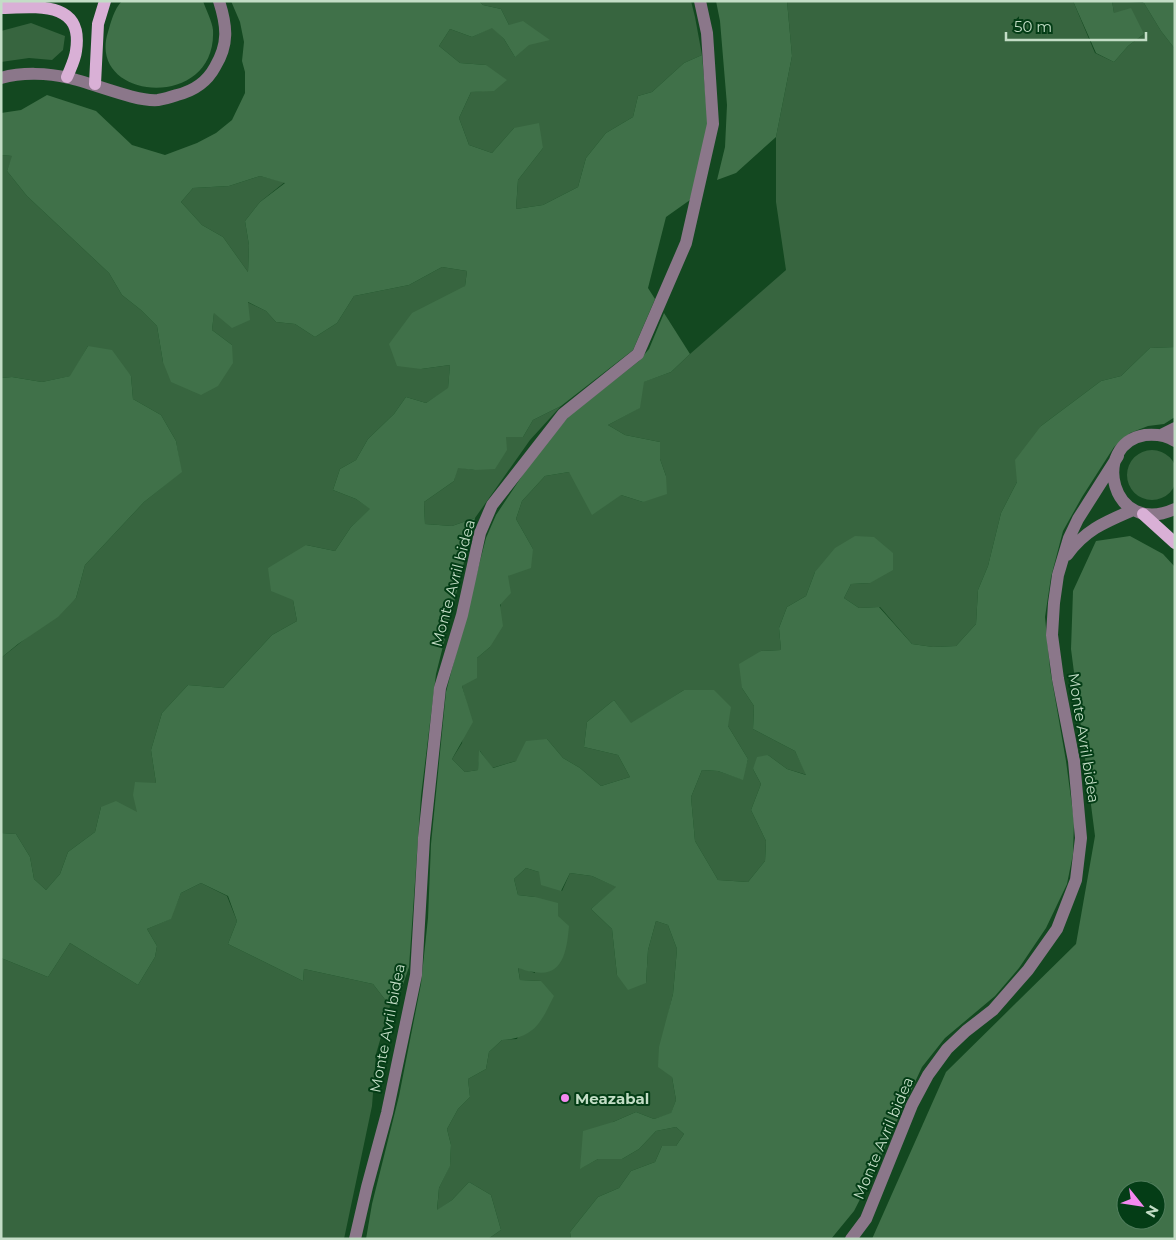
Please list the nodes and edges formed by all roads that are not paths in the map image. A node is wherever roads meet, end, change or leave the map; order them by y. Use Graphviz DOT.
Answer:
graph roads {
  1 [pos="105,1"];
  2 [pos="219,1"];
  3 [pos="700,1"];
  4 [pos="1,8"];
  5 [pos="96,68"];
  6 [pos="67,77"];
  7 [pos="1,78"];
  8 [pos="95,84"];
  9 [pos="1175,428"];
  10 [pos="1161,435"];
  11 [pos="1175,441"];
  12 [pos="1118,456"];
  13 [pos="1175,509"];
  14 [pos="1138,512"];
  15 [pos="1175,543"];
  16 [pos="1062,561"];
  17 [pos="355,1239"];
  18 [pos="851,1239"];
  1 -- 5 [label="main road"];
  2 -- 8 [label="street"];
  3 -- 17 [label="street, Monte Avril bidea"];
  4 -- 6 [label="main road"];
  5 -- 6 [label="street"];
  5 -- 8 [label="main road"];
  6 -- 7 [label="street"];
  6 -- 8 [label="street"];
  9 -- 10 [label="street"];
  10 -- 11 [label="street"];
  10 -- 12 [label="street, Monte Avril bidea"];
  12 -- 14 [label="street"];
  12 -- 16 [label="street, Monte Avril bidea"];
  13 -- 14 [label="street"];
  14 -- 15 [label="main road"];
  14 -- 16 [label="street, Monte Avril bidea"];
  16 -- 18 [label="street, Monte Avril bidea"];
}
